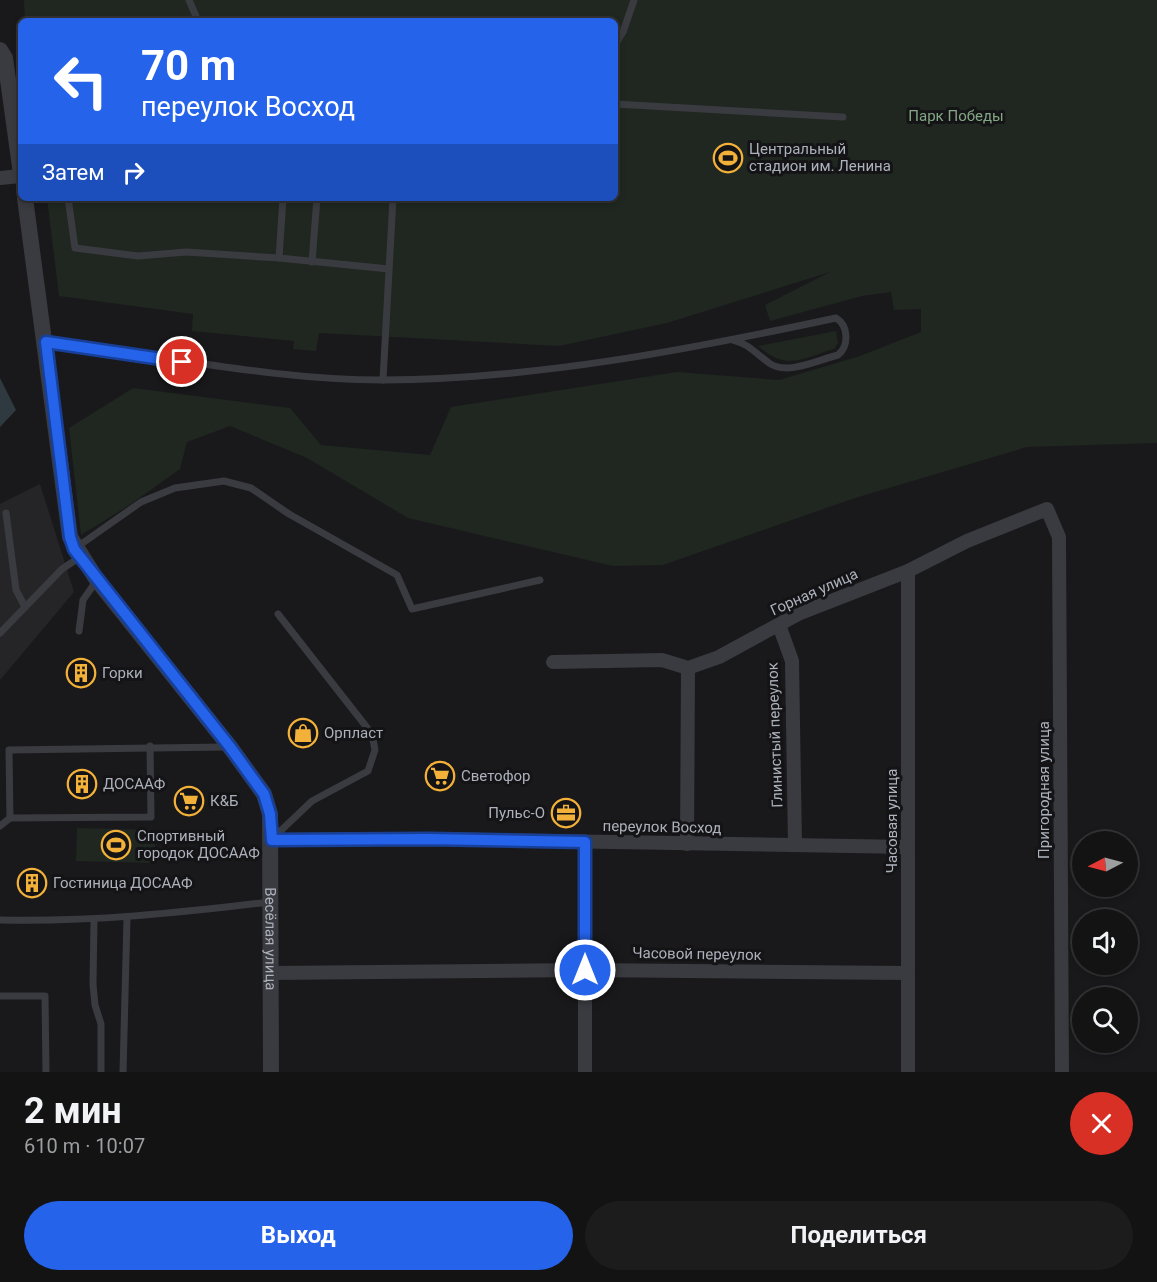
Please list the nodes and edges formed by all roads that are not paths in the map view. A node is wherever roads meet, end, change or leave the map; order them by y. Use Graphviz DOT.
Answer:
graph roads {
  1 [pos="189,0"];
  2 [pos="634,0"];
  3 [pos="197,18"];
  4 [pos="618,40"];
  5 [pos="2,54"];
  6 [pos="618,104"];
  7 [pos="843,117"];
  8 [pos="18,156"];
  9 [pos="18,175"];
  10 [pos="0,178"];
  11 [pos="25,201"];
  12 [pos="68,201"];
  13 [pos="283,201"];
  14 [pos="317,201"];
  15 [pos="393,201"];
  16 [pos="279,258"];
  17 [pos="312,262"];
  18 [pos="389,269"];
  19 [pos="733,340"];
  20 [pos="46,342"];
  21 [pos="382,380"];
  22 [pos="1047,509"];
  23 [pos="6,513"];
  24 [pos="77,553"];
  25 [pos="908,571"];
  26 [pos="97,580"];
  27 [pos="540,580"];
  28 [pos="25,607"];
  29 [pos="278,614"];
  30 [pos="779,625"];
  31 [pos="79,631"];
  32 [pos="0,633"];
  33 [pos="553,662"];
  34 [pos="688,668"];
  35 [pos="150,746"];
  36 [pos="230,747"];
  37 [pos="10,818"];
  38 [pos="0,826"];
  39 [pos="272,840"];
  40 [pos="585,842"];
  41 [pos="687,844"];
  42 [pos="795,845"];
  43 [pos="908,847"];
  44 [pos="272,902"];
  45 [pos="127,918"];
  46 [pos="0,920"];
  47 [pos="94,920"];
  48 [pos="585,970"];
  49 [pos="271,973"];
  50 [pos="907,973"];
  51 [pos="0,996"];
  52 [pos="46,1072"];
  53 [pos="101,1072"];
  54 [pos="123,1072"];
  55 [pos="271,1072"];
  56 [pos="585,1072"];
  57 [pos="908,1072"];
  58 [pos="1062,1072"];
  1 -- 3 [label="lane"];
  2 -- 4 [label="lane"];
  5 -- 8 [label="street"];
  6 -- 7 [label="lane"];
  9 -- 10 [label="street"];
  11 -- 20 [label="street"];
  12 -- 16 [label="lane"];
  13 -- 16 [label="lane"];
  14 -- 17 [label="lane"];
  15 -- 18 [label="lane"];
  16 -- 17 [label="lane"];
  17 -- 18 [label="lane"];
  18 -- 21 [label="lane"];
  19 -- 19 [label="lane"];
  19 -- 21 [label="lane"];
  20 -- 21 [label="lane"];
  20 -- 24 [label="street"];
  22 -- 25 [label="street, Горная улица"];
  22 -- 58 [label="street, Пригородная улица"];
  23 -- 28 [label="lane"];
  24 -- 26 [label="street, Весёлая улица"];
  24 -- 27 [label="lane"];
  24 -- 28 [label="lane"];
  25 -- 30 [label="street, Горная улица"];
  25 -- 43 [label="street, Часовая улица"];
  26 -- 31 [label="lane"];
  26 -- 36 [label="street, Весёлая улица"];
  28 -- 32 [label="lane"];
  29 -- 39 [label="lane"];
  30 -- 34 [label="street, Горная улица"];
  30 -- 42 [label="street, Глинистый переулок"];
  33 -- 34 [label="street"];
  34 -- 41 [label="street"];
  35 -- 36 [label="lane"];
  35 -- 37 [label="lane"];
  35 -- 37 [label="lane"];
  36 -- 39 [label="street, Весёлая улица"];
  37 -- 38 [label="lane"];
  39 -- 40 [label="street, переулок Восход"];
  39 -- 44 [label="street, Весёлая улица"];
  40 -- 41 [label="street, переулок Восход"];
  40 -- 48 [label="street"];
  41 -- 42 [label="street, переулок Восход"];
  42 -- 43 [label="street, переулок Восход"];
  43 -- 50 [label="street, Часовая улица"];
  44 -- 45 [label="lane"];
  44 -- 49 [label="street, Весёлая улица"];
  45 -- 47 [label="lane"];
  45 -- 54 [label="lane"];
  46 -- 47 [label="lane"];
  47 -- 53 [label="lane"];
  48 -- 49 [label="street, Часовой переулок"];
  48 -- 50 [label="street, Часовой переулок"];
  48 -- 56 [label="street"];
  49 -- 55 [label="street, Весёлая улица"];
  50 -- 57 [label="street, Часовая улица"];
  51 -- 52 [label="lane"];
}
